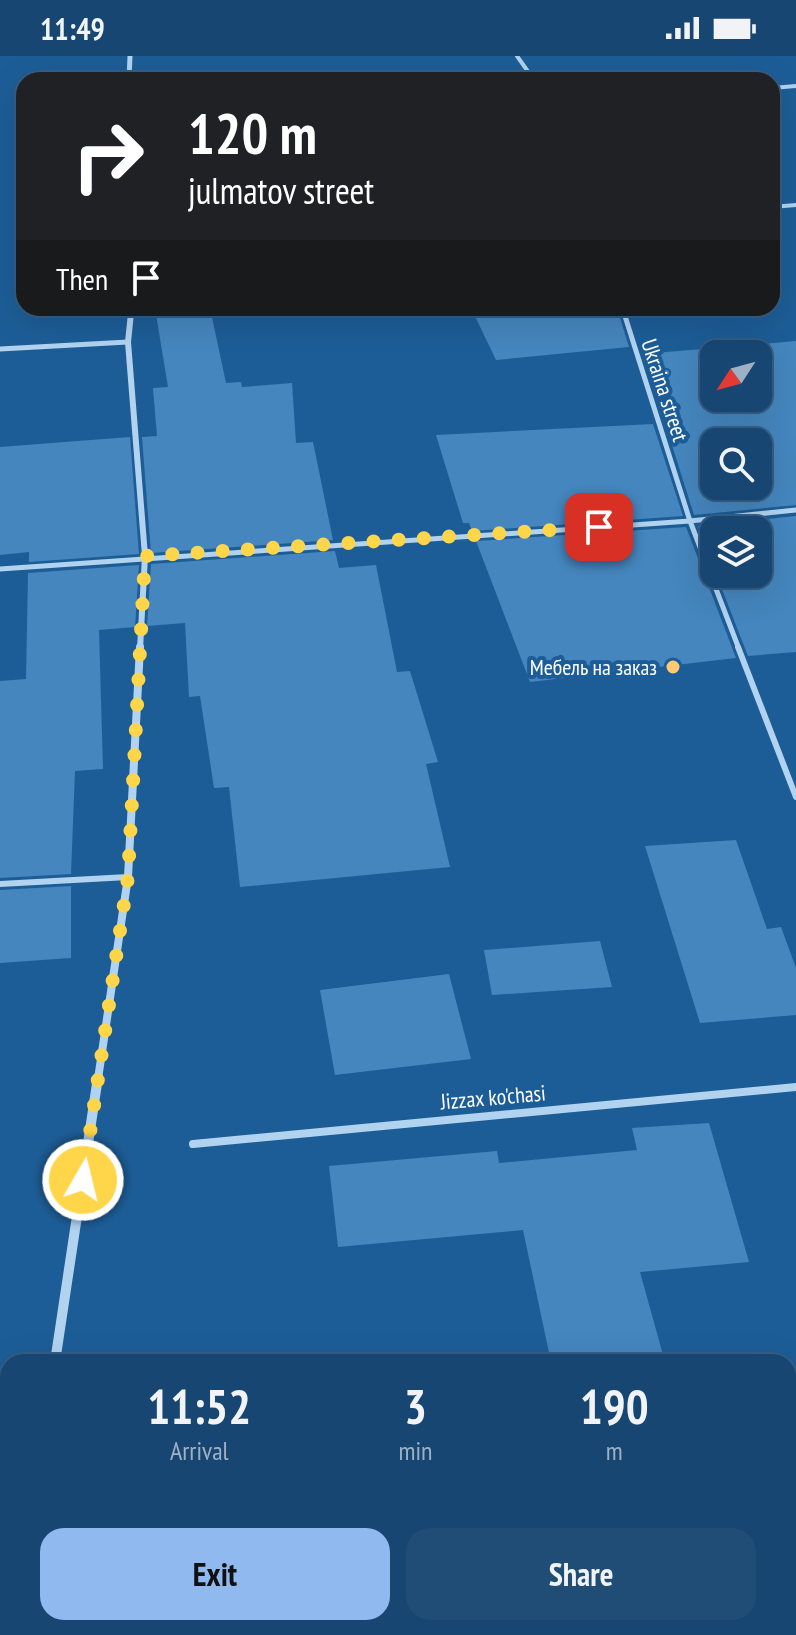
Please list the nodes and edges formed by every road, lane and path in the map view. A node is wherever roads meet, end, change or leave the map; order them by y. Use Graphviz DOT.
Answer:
graph roads {
  1 [pos="130,316"];
  2 [pos="625,316"];
  3 [pos="128,342"];
  4 [pos="0,349"];
  5 [pos="796,510"];
  6 [pos="690,521"];
  7 [pos="145,556"];
  8 [pos="0,569"];
  9 [pos="796,797"];
  10 [pos="128,877"];
  11 [pos="0,884"];
  12 [pos="796,1087"];
  13 [pos="193,1144"];
  14 [pos="56,1354"];
  1 -- 3 [label="street"];
  2 -- 6 [label="lane, Ukraina street"];
  3 -- 4 [label="lane"];
  3 -- 7 [label="street"];
  5 -- 6 [label="lane"];
  6 -- 7 [label="lane"];
  6 -- 9 [label="lane, Ukraina street"];
  7 -- 8 [label="lane"];
  7 -- 10 [label="street"];
  10 -- 11 [label="lane"];
  10 -- 14 [label="street"];
  12 -- 13 [label="lane, Jizzax ko'chasi"];
}
